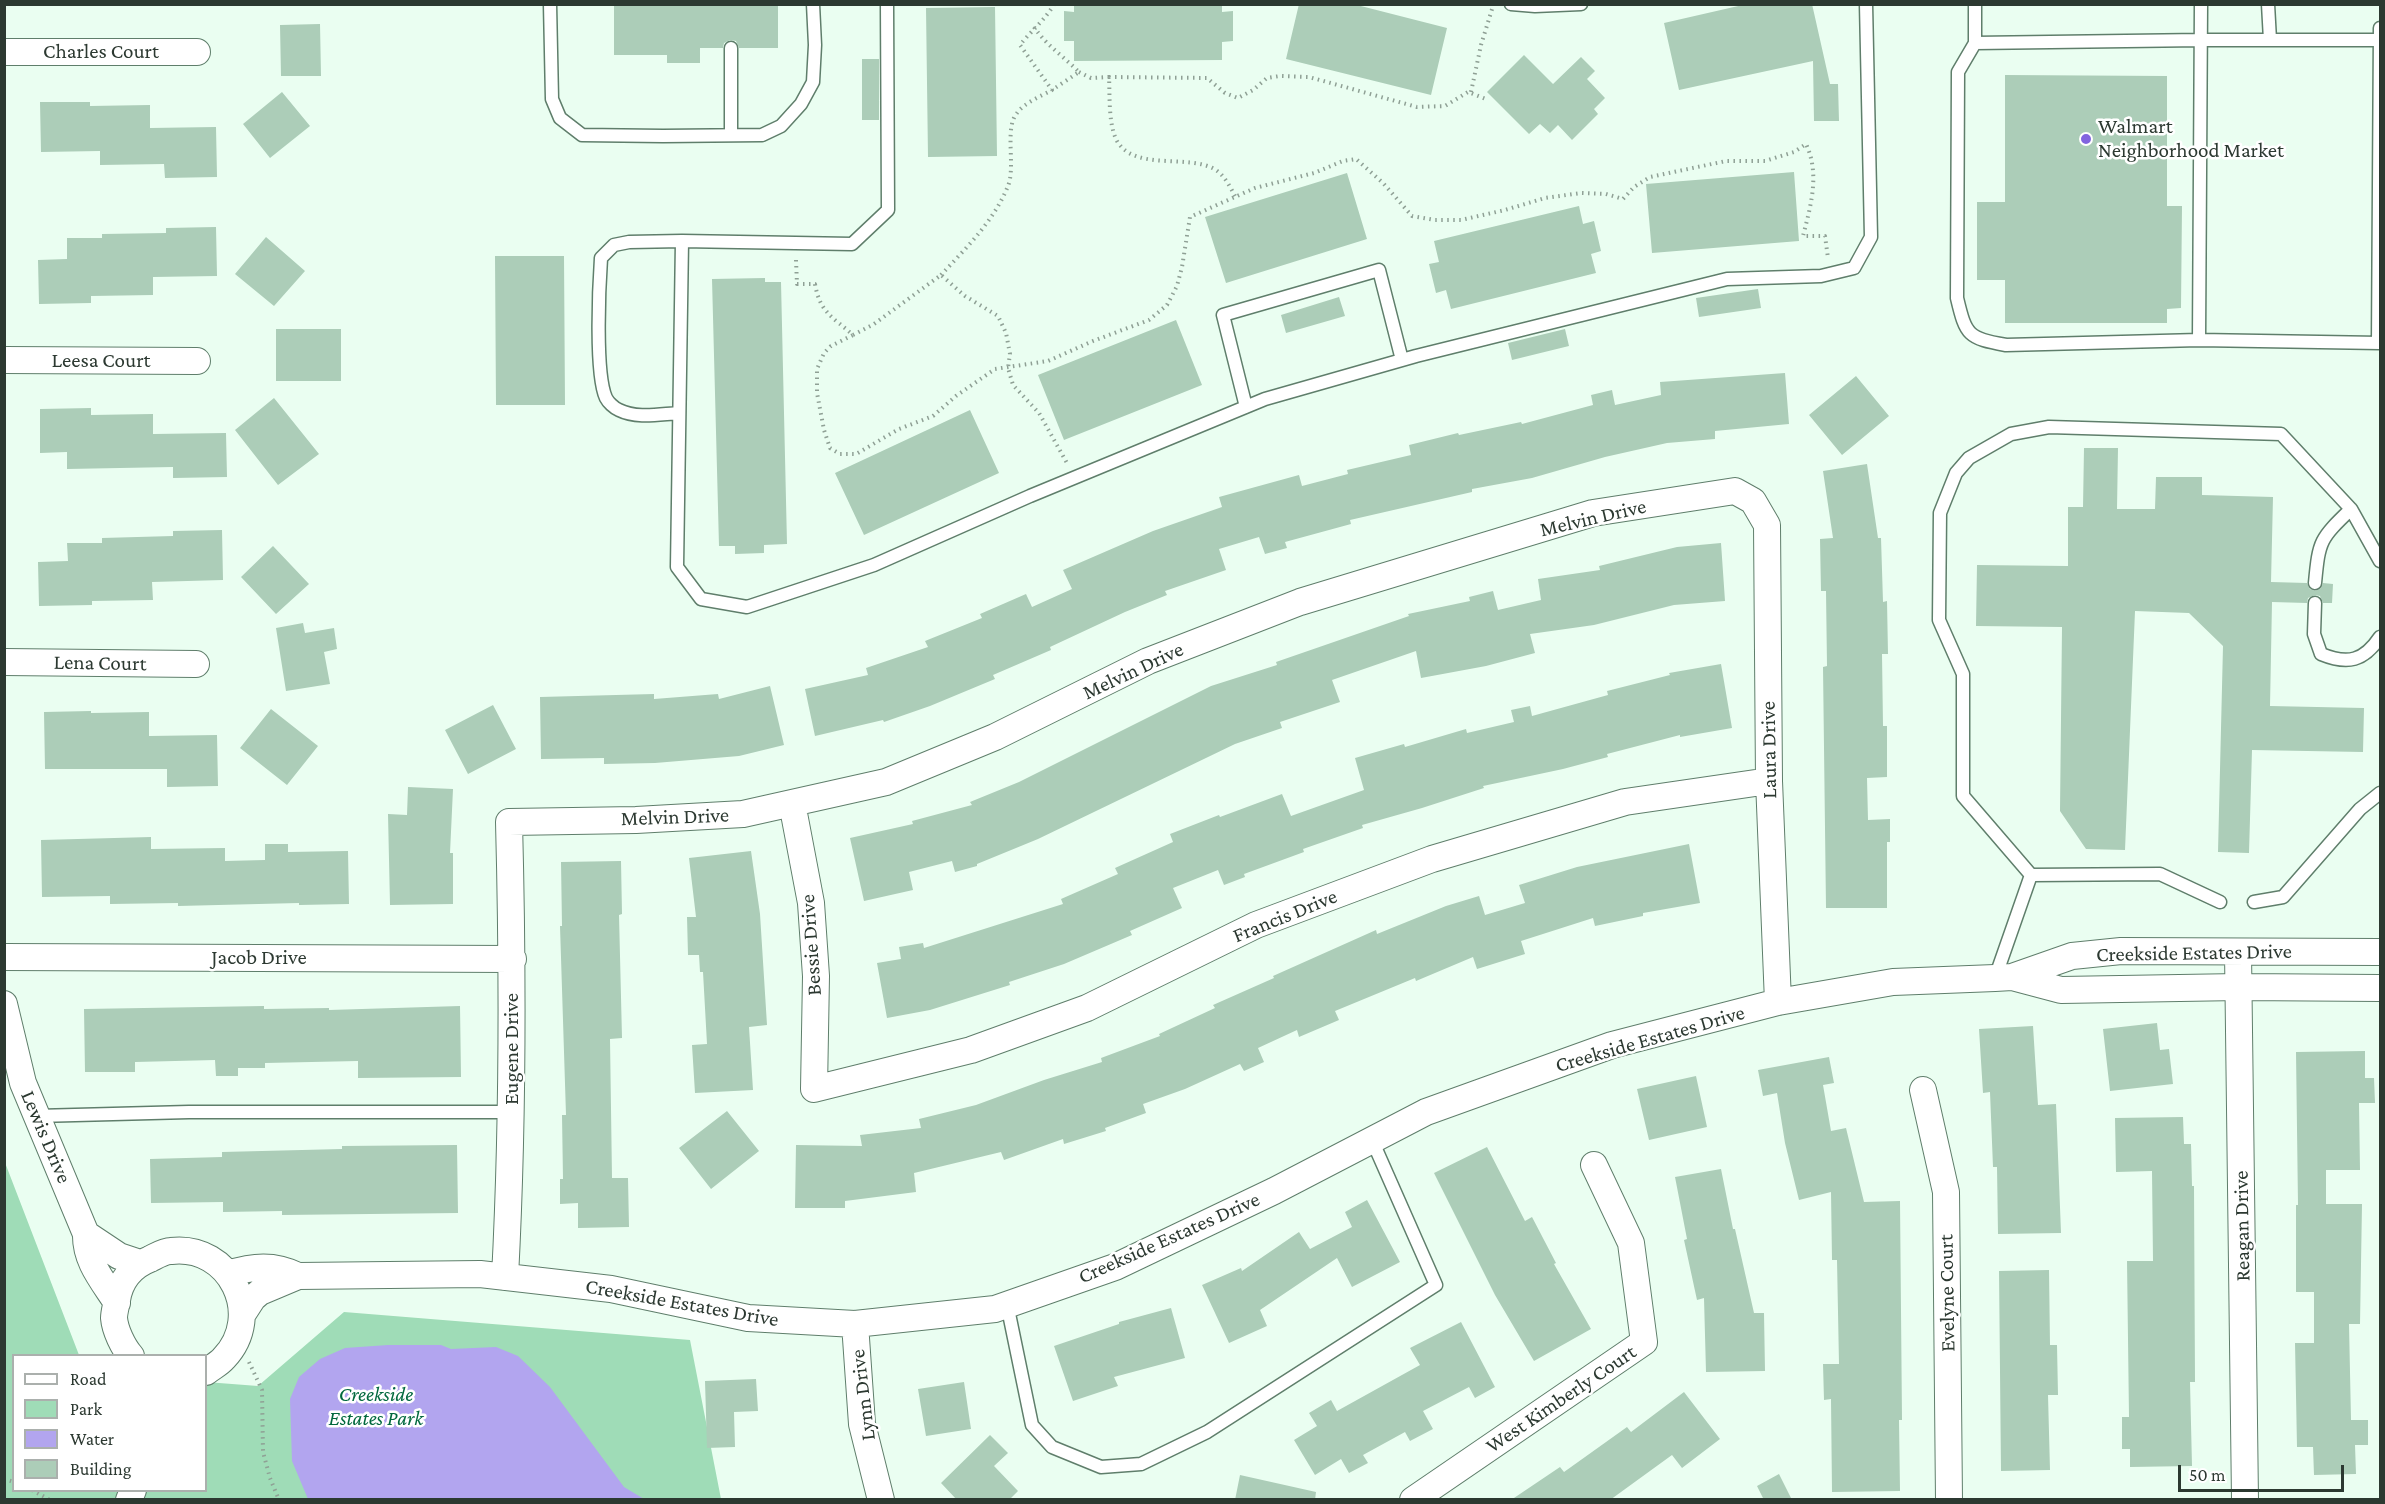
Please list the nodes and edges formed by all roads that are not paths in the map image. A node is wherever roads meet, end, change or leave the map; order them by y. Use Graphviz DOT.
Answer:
graph roads {
  1 [pos="550,4"];
  2 [pos="813,4"];
  3 [pos="887,4"];
  4 [pos="1511,4"];
  5 [pos="1581,4"];
  6 [pos="1866,4"];
  7 [pos="1975,4"];
  8 [pos="2201,4"];
  9 [pos="2268,4"];
  10 [pos="1535,5"];
  11 [pos="1567,5"];
  12 [pos="2380,36"];
  13 [pos="2201,40"];
  14 [pos="2270,40"];
  15 [pos="1975,43"];
  16 [pos="731,48"];
  17 [pos="4,52"];
  18 [pos="197,52"];
  19 [pos="731,135"];
  20 [pos="682,241"];
  21 [pos="2199,340"];
  22 [pos="2379,343"];
  23 [pos="4,360"];
  24 [pos="1402,360"];
  25 [pos="197,362"];
  26 [pos="1246,407"];
  27 [pos="679,413"];
  28 [pos="1754,501"];
  29 [pos="2351,509"];
  30 [pos="2380,561"];
  31 [pos="2315,583"];
  32 [pos="2315,603"];
  33 [pos="2380,637"];
  34 [pos="4,662"];
  35 [pos="196,664"];
  36 [pos="1769,781"];
  37 [pos="2380,793"];
  38 [pos="792,803"];
  39 [pos="509,822"];
  40 [pos="2031,875"];
  41 [pos="2220,902"];
  42 [pos="2254,902"];
  43 [pos="2238,952"];
  44 [pos="2380,952"];
  45 [pos="4,957"];
  46 [pos="513,959"];
  47 [pos="2003,978"];
  48 [pos="2239,987"];
  49 [pos="2380,988"];
  50 [pos="1778,1002"];
  51 [pos="4,1004"];
  52 [pos="814,1089"];
  53 [pos="1923,1089"];
  54 [pos="512,1112"];
  55 [pos="37,1116"];
  56 [pos="1372,1140"];
  57 [pos="1594,1165"];
  58 [pos="86,1234"];
  59 [pos="140,1263"];
  60 [pos="228,1274"];
  61 [pos="298,1276"];
  62 [pos="505,1277"];
  63 [pos="117,1303"];
  64 [pos="1007,1304"];
  65 [pos="243,1315"];
  66 [pos="855,1324"];
  67 [pos="129,1354"];
  68 [pos="207,1371"];
  69 [pos="881,1500"];
  70 [pos="1413,1500"];
  71 [pos="1949,1500"];
  72 [pos="2245,1500"];
  1 -- 19 [label="lane"];
  2 -- 19 [label="lane"];
  3 -- 20 [label="lane"];
  4 -- 10 [label="lane"];
  5 -- 11 [label="lane"];
  6 -- 24 [label="lane"];
  7 -- 15 [label="lane"];
  8 -- 13 [label="lane"];
  9 -- 14 [label="lane"];
  10 -- 11 [label="lane"];
  12 -- 14 [label="lane"];
  12 -- 22 [label="lane"];
  13 -- 14 [label="lane"];
  13 -- 15 [label="lane"];
  13 -- 21 [label="lane"];
  15 -- 21 [label="lane"];
  16 -- 19 [label="lane"];
  17 -- 18 [label="street, Charles Court"];
  20 -- 27 [label="lane"];
  20 -- 27 [label="lane"];
  21 -- 22 [label="lane"];
  23 -- 25 [label="street, Leesa Court"];
  24 -- 26 [label="lane"];
  24 -- 26 [label="lane"];
  26 -- 27 [label="lane"];
  28 -- 36 [label="street, Laura Drive"];
  28 -- 38 [label="street, Melvin Drive"];
  29 -- 30 [label="lane"];
  29 -- 31 [label="lane"];
  29 -- 40 [label="lane"];
  32 -- 33 [label="lane"];
  34 -- 35 [label="street, Lena Court"];
  36 -- 50 [label="street, Laura Drive"];
  36 -- 52 [label="street, Francis Drive"];
  37 -- 42 [label="lane"];
  38 -- 39 [label="street, Melvin Drive"];
  38 -- 52 [label="street, Bessie Drive"];
  39 -- 46 [label="street, Eugene Drive"];
  40 -- 41 [label="lane"];
  40 -- 47 [label="lane"];
  43 -- 44 [label="street, Creekside Estates Drive"];
  43 -- 47 [label="street, Creekside Estates Drive"];
  43 -- 48 [label="street, Reagan Drive"];
  45 -- 46 [label="street, Jacob Drive"];
  46 -- 54 [label="street, Eugene Drive"];
  47 -- 48 [label="street, Creekside Estates Drive"];
  47 -- 50 [label="street, Creekside Estates Drive"];
  48 -- 49 [label="street, Creekside Estates Drive"];
  48 -- 72 [label="street, Reagan Drive"];
  50 -- 56 [label="street, Creekside Estates Drive"];
  51 -- 55 [label="street, Lewis Drive"];
  53 -- 71 [label="street, Evelyne Court"];
  54 -- 55 [label="lane"];
  54 -- 62 [label="street, Eugene Drive"];
  55 -- 58 [label="street, Lewis Drive"];
  56 -- 64 [label="street, Creekside Estates Drive"];
  56 -- 64 [label="lane"];
  57 -- 70 [label="street, West Kimberly Court"];
  58 -- 59 [label="street"];
  58 -- 63 [label="street, Lewis Drive"];
  59 -- 60 [label="street"];
  59 -- 63 [label="street"];
  60 -- 61 [label="street, Creekside Estates Drive"];
  60 -- 65 [label="street"];
  61 -- 62 [label="street, Creekside Estates Drive"];
  61 -- 65 [label="street, Creekside Estates Drive"];
  62 -- 66 [label="street, Creekside Estates Drive"];
  63 -- 67 [label="street"];
  64 -- 66 [label="street, Creekside Estates Drive"];
  65 -- 68 [label="street"];
  66 -- 69 [label="street, Lynn Drive"];
}
